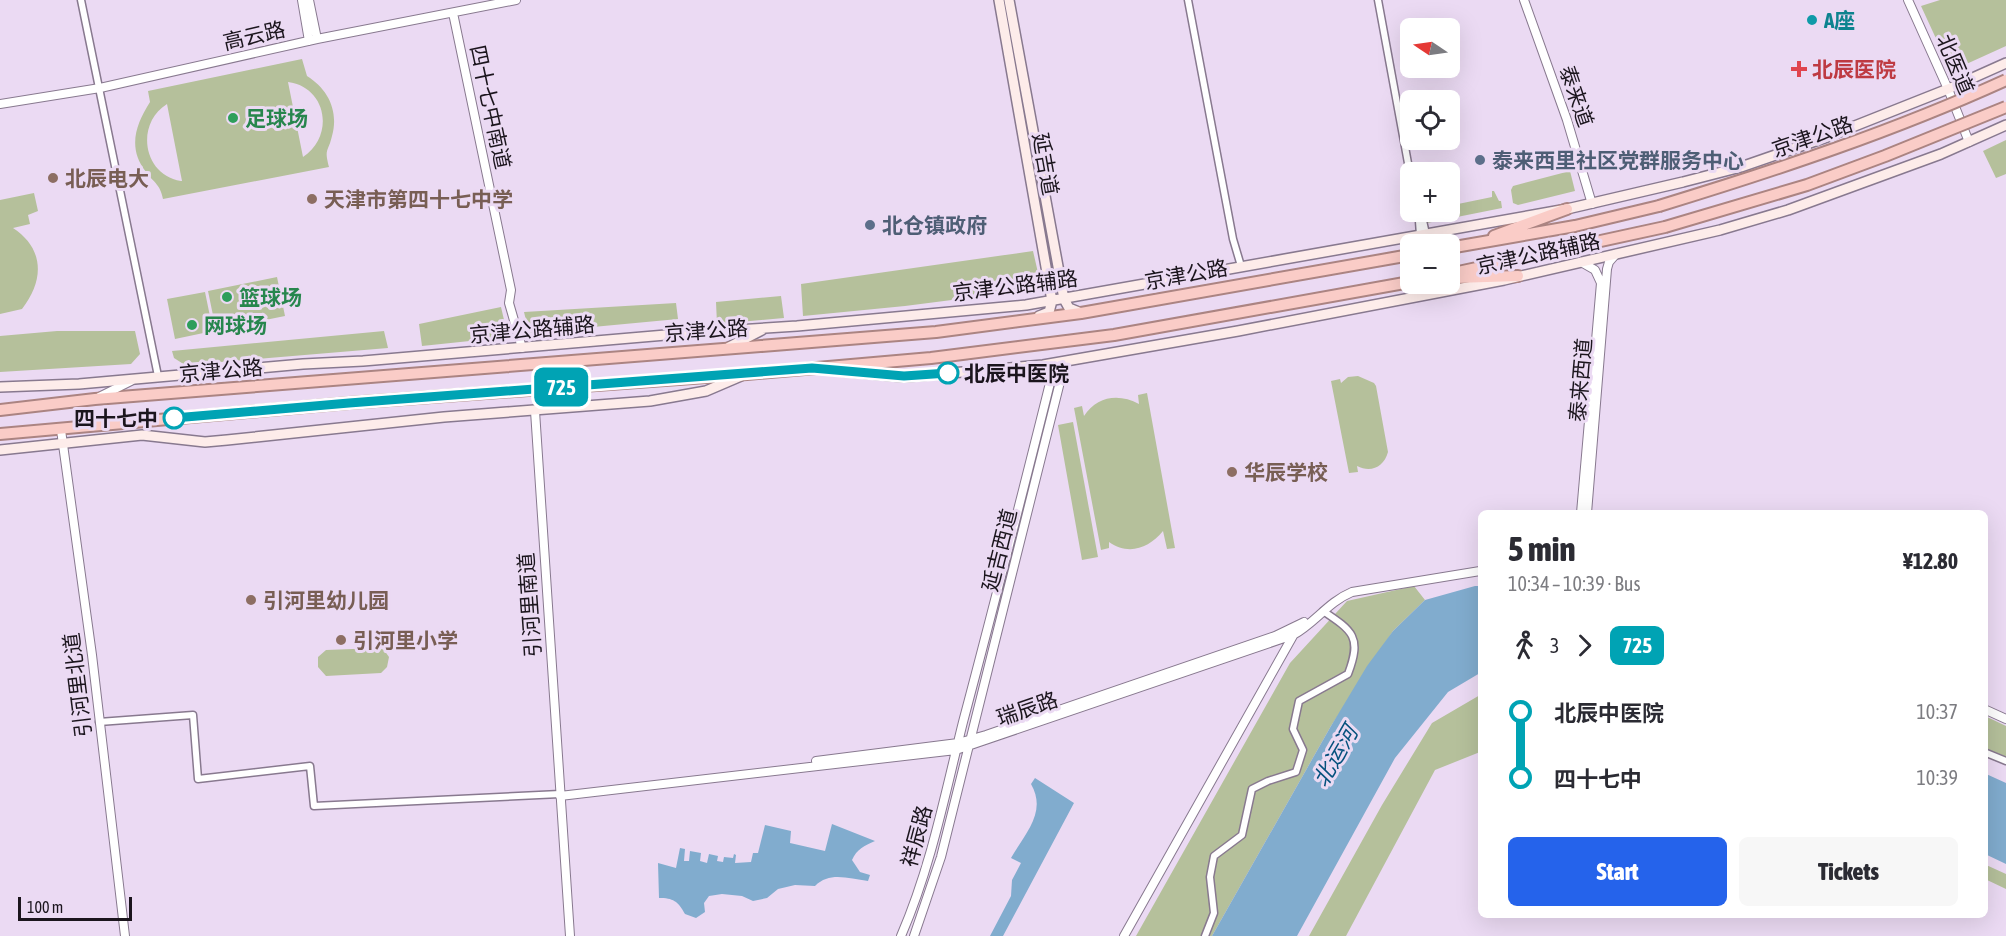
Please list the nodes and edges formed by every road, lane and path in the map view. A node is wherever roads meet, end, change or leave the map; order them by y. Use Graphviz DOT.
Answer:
graph roads {
  1 [pos="81,0"];
  2 [pos="302,0"];
  3 [pos="309,0"];
  4 [pos="516,0"];
  5 [pos="999,0"];
  6 [pos="1009,0"];
  7 [pos="1188,0"];
  8 [pos="1380,0"];
  9 [pos="1524,0"];
  10 [pos="1908,0"];
  11 [pos="453,13"];
  12 [pos="313,40"];
  13 [pos="2006,63"];
  14 [pos="2006,80"];
  15 [pos="100,88"];
  16 [pos="1948,89"];
  17 [pos="0,104"];
  18 [pos="2006,107"];
  19 [pos="2006,125"];
  20 [pos="1969,142"];
  21 [pos="1410,162"];
  22 [pos="1592,204"];
  23 [pos="1567,209"];
  24 [pos="1441,234"];
  25 [pos="1400,241"];
  26 [pos="1475,243"];
  27 [pos="1460,246"];
  28 [pos="1618,253"];
  29 [pos="1400,257"];
  30 [pos="1580,262"];
  31 [pos="1241,266"];
  32 [pos="1460,274"];
  33 [pos="1460,276"];
  34 [pos="1518,276"];
  35 [pos="1400,284"];
  36 [pos="1064,299"];
  37 [pos="1052,301"];
  38 [pos="1081,313"];
  39 [pos="1028,321"];
  40 [pos="764,329"];
  41 [pos="729,347"];
  42 [pos="522,348"];
  43 [pos="1060,363"];
  44 [pos="812,368"];
  45 [pos="747,374"];
  46 [pos="158,376"];
  47 [pos="135,379"];
  48 [pos="0,387"];
  49 [pos="94,399"];
  50 [pos="0,410"];
  51 [pos="535,411"];
  52 [pos="61,430"];
  53 [pos="0,434"];
  54 [pos="63,444"];
  55 [pos="0,450"];
  56 [pos="1581,510"];
  57 [pos="1587,510"];
  58 [pos="1478,568"];
  59 [pos="1478,568"];
  60 [pos="1323,611"];
  61 [pos="1295,631"];
  62 [pos="1988,706"];
  63 [pos="1988,711"];
  64 [pos="2006,714"];
  65 [pos="2006,719"];
  66 [pos="99,722"];
  67 [pos="986,738"];
  68 [pos="969,744"];
  69 [pos="957,747"];
  70 [pos="1988,754"];
  71 [pos="2006,761"];
  72 [pos="952,767"];
  73 [pos="962,770"];
  74 [pos="560,794"];
  75 [pos="125,936"];
  76 [pos="570,936"];
  77 [pos="901,936"];
  78 [pos="914,936"];
  79 [pos="1124,936"];
  80 [pos="1205,936"];
  1 -- 15 [label="street"];
  2 -- 12 [label="street"];
  3 -- 12 [label="street"];
  4 -- 11 [label="street, 高云路"];
  5 -- 37 [label="main road, 延吉道"];
  6 -- 36 [label="main road, 延吉道"];
  7 -- 31 [label="street"];
  8 -- 21 [label="street"];
  9 -- 22 [label="street, 泰来道"];
  10 -- 16 [label="street, 北医道"];
  11 -- 12 [label="street, 高云路"];
  11 -- 42 [label="street, 四十七中南道"];
  12 -- 15 [label="street, 高云路"];
  13 -- 16 [label="main road, 京津公路辅路"];
  14 -- 26 [label="highway, 京津公路, bridge"];
  15 -- 17 [label="street, 高云路"];
  15 -- 46 [label="street"];
  16 -- 20 [label="street, 北医道"];
  16 -- 22 [label="main road, 京津公路辅路"];
  18 -- 32 [label="highway, 京津公路, bridge"];
  19 -- 20 [label="main road, 京津公路辅路"];
  20 -- 28 [label="main road, 京津公路辅路"];
  22 -- 23 [label="main road, 京津公路辅路"];
  23 -- 24 [label="main road, 京津公路辅路"];
  23 -- 26 [label="highway"];
  25 -- 31 [label="main road, 京津公路辅路"];
  26 -- 27 [label="highway, 京津公路"];
  28 -- 30 [label="main road, 京津公路辅路"];
  28 -- 57 [label="street, 泰来西道"];
  29 -- 38 [label="highway, 京津公路"];
  30 -- 34 [label="main road, 京津公路辅路"];
  30 -- 56 [label="street, 泰来西道"];
  31 -- 36 [label="main road, 京津公路辅路"];
  33 -- 34 [label="highway"];
  34 -- 43 [label="main road, 京津公路辅路"];
  35 -- 44 [label="highway, 京津公路"];
  36 -- 37 [label="main road, 京津公路辅路"];
  36 -- 38 [label="main road"];
  37 -- 39 [label="main road"];
  37 -- 40 [label="main road, 京津公路辅路"];
  38 -- 39 [label="highway, 京津公路"];
  39 -- 41 [label="highway, 京津公路"];
  40 -- 41 [label="main road"];
  40 -- 42 [label="main road, 京津公路辅路"];
  41 -- 49 [label="highway, 京津公路"];
  42 -- 46 [label="main road, 京津公路辅路"];
  43 -- 44 [label="main road, 京津公路辅路"];
  43 -- 68 [label="street, 延吉西道"];
  43 -- 69 [label="street, 延吉西道"];
  44 -- 45 [label="highway, 京津公路"];
  45 -- 51 [label="main road"];
  45 -- 52 [label="highway, 京津公路"];
  46 -- 47 [label="main road, 京津公路辅路"];
  47 -- 48 [label="main road, 京津公路辅路"];
  47 -- 49 [label="street"];
  49 -- 50 [label="highway, 京津公路"];
  51 -- 54 [label="main road"];
  51 -- 74 [label="street, 引河里南道"];
  52 -- 53 [label="highway, 京津公路"];
  52 -- 54 [label="street, 引河里北道"];
  54 -- 55 [label="main road"];
  54 -- 66 [label="street, 引河里北道"];
  58 -- 60 [label="street, 瑞辰路"];
  59 -- 61 [label="street, 瑞辰路"];
  60 -- 61 [label="street, 瑞辰路"];
  60 -- 80 [label="street"];
  61 -- 67 [label="street, 瑞辰路"];
  61 -- 79 [label="street"];
  62 -- 64 [label="street"];
  63 -- 65 [label="street"];
  66 -- 74 [label="street"];
  66 -- 75 [label="street, 引河里北道"];
  67 -- 68 [label="street, 瑞辰路"];
  67 -- 73 [label="street"];
  68 -- 69 [label="street, 瑞辰路"];
  68 -- 72 [label="street"];
  68 -- 73 [label="street, 祥辰路"];
  69 -- 72 [label="street, 祥辰路"];
  69 -- 74 [label="street, 瑞辰路"];
  70 -- 71 [label="street"];
  72 -- 77 [label="street, 祥辰路"];
  73 -- 78 [label="street, 祥辰路"];
  74 -- 76 [label="street, 引河里南道"];
}
